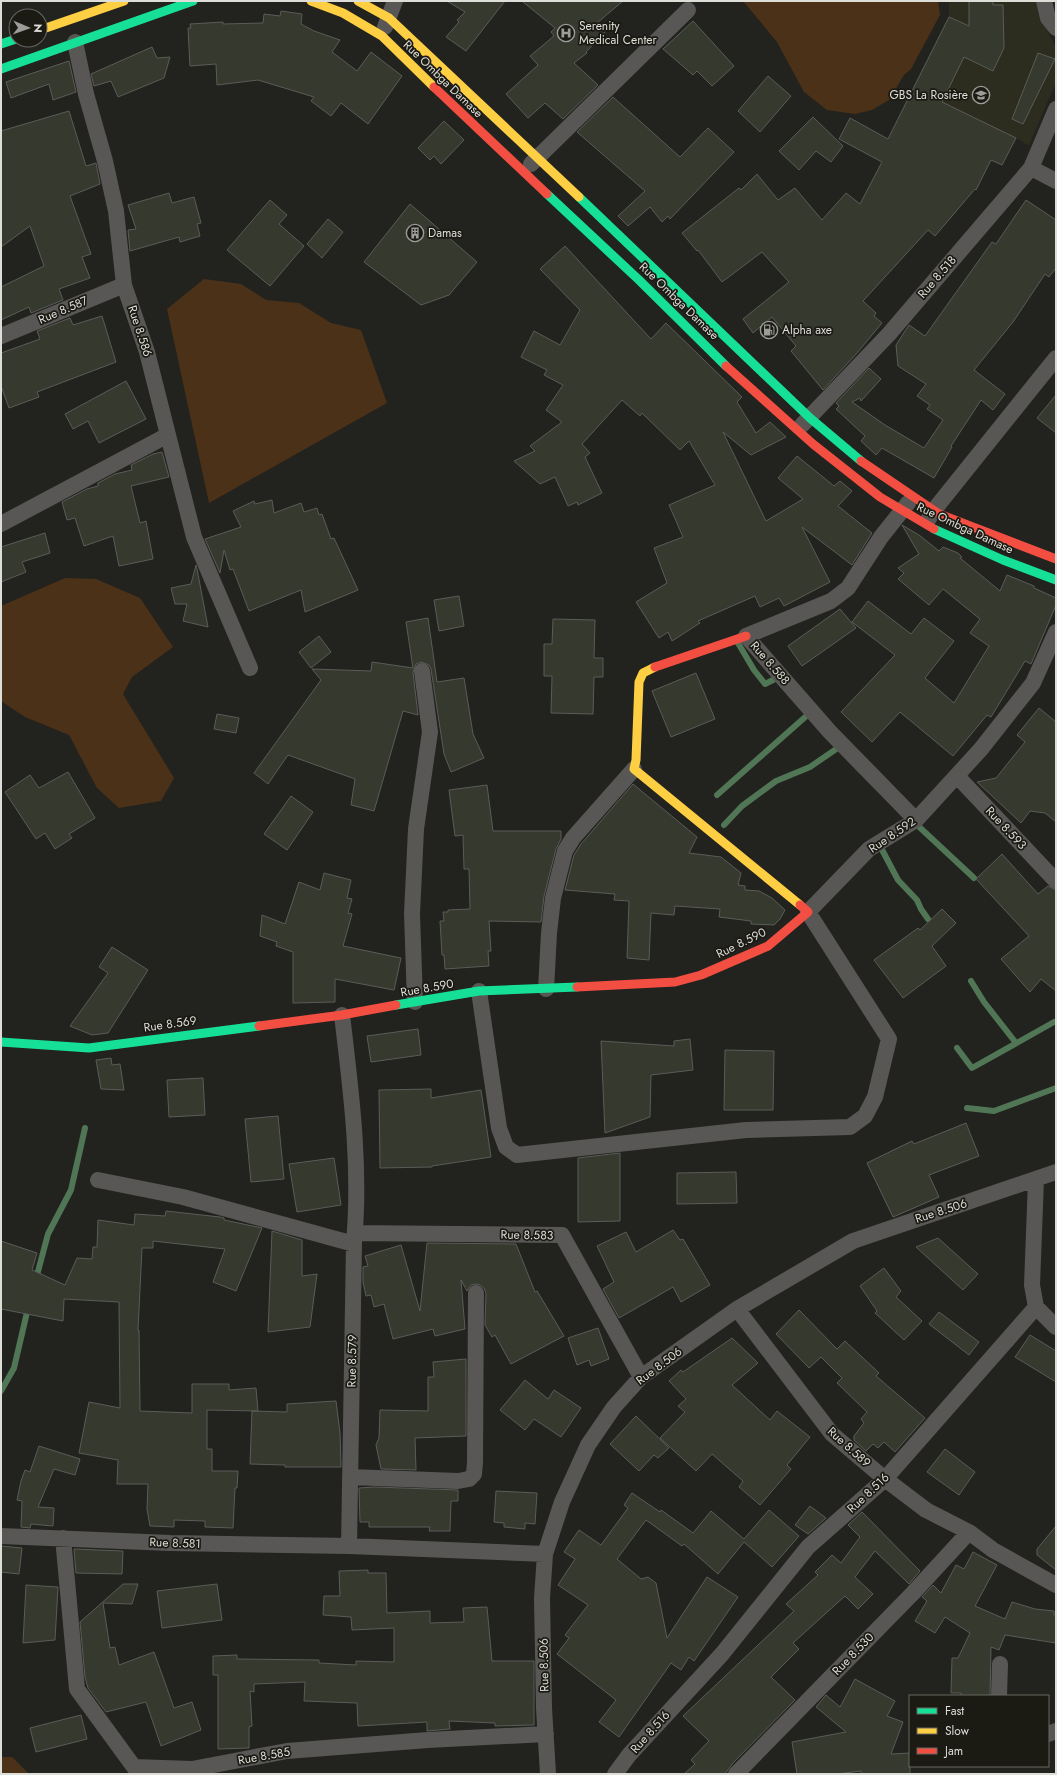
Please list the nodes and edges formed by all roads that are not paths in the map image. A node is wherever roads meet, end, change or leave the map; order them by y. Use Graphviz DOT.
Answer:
graph roads {
  1 [pos="124,1"];
  2 [pos="193,1"];
  3 [pos="311,1"];
  4 [pos="358,1"];
  5 [pos="395,1"];
  6 [pos="1044,1"];
  7 [pos="688,10"];
  8 [pos="389,18"];
  9 [pos="48,27"];
  10 [pos="1056,28"];
  11 [pos="382,36"];
  12 [pos="75,42"];
  13 [pos="1,68"];
  14 [pos="1056,109"];
  15 [pos="537,158"];
  16 [pos="1031,168"];
  17 [pos="524,171"];
  18 [pos="1056,181"];
  19 [pos="124,284"];
  20 [pos="1,336"];
  21 [pos="1056,358"];
  22 [pos="810,418"];
  23 [pos="797,430"];
  24 [pos="168,435"];
  25 [pos="913,496"];
  26 [pos="934,510"];
  27 [pos="903,511"];
  28 [pos="1,524"];
  29 [pos="925,525"];
  30 [pos="1056,559"];
  31 [pos="1056,580"];
  32 [pos="1056,632"];
  33 [pos="746,636"];
  34 [pos="250,668"];
  35 [pos="422,671"];
  36 [pos="634,769"];
  37 [pos="957,776"];
  38 [pos="916,820"];
  39 [pos="1056,881"];
  40 [pos="808,912"];
  41 [pos="546,989"];
  42 [pos="479,991"];
  43 [pos="415,1002"];
  44 [pos="342,1015"];
  45 [pos="1,1042"];
  46 [pos="1056,1172"];
  47 [pos="98,1180"];
  48 [pos="1036,1180"];
  49 [pos="355,1239"];
  50 [pos="476,1293"];
  51 [pos="1036,1307"];
  52 [pos="737,1308"];
  53 [pos="1056,1327"];
  54 [pos="641,1377"];
  55 [pos="350,1477"];
  56 [pos="885,1479"];
  57 [pos="969,1532"];
  58 [pos="1,1536"];
  59 [pos="63,1538"];
  60 [pos="349,1546"];
  61 [pos="545,1554"];
  62 [pos="1056,1585"];
  63 [pos="1000,1664"];
  64 [pos="999,1695"];
  65 [pos="546,1734"];
  66 [pos="548,1774"];
  67 [pos="615,1774"];
  68 [pos="736,1774"];
  1 -- 9 [label="main road"];
  2 -- 12 [label="main road"];
  3 -- 11 [label="main road, Rue Ombga Damase"];
  4 -- 8 [label="main road, Rue Ombga Damase"];
  5 -- 8 [label="street"];
  6 -- 10 [label="street"];
  7 -- 15 [label="street"];
  8 -- 11 [label="street"];
  8 -- 15 [label="main road, Rue Ombga Damase"];
  11 -- 17 [label="main road, Rue Ombga Damase"];
  12 -- 13 [label="main road"];
  12 -- 19 [label="street, Rue 8.586"];
  14 -- 16 [label="street, Rue 8.518"];
  15 -- 17 [label="street"];
  15 -- 22 [label="main road, Rue Ombga Damase"];
  16 -- 18 [label="street"];
  16 -- 22 [label="street, Rue 8.518"];
  17 -- 23 [label="main road, Rue Ombga Damase"];
  19 -- 20 [label="street, Rue 8.587"];
  19 -- 24 [label="street, Rue 8.586"];
  21 -- 26 [label="street"];
  22 -- 23 [label="street, Rue 8.518"];
  22 -- 25 [label="main road, Rue Ombga Damase"];
  23 -- 27 [label="main road, Rue Ombga Damase"];
  24 -- 28 [label="street"];
  24 -- 34 [label="street, Rue 8.586"];
  25 -- 26 [label="main road, Rue Ombga Damase"];
  25 -- 27 [label="street, Rue 8.588"];
  26 -- 29 [label="street"];
  26 -- 30 [label="main road, Rue Ombga Damase"];
  27 -- 29 [label="main road, Rue Ombga Damase"];
  27 -- 33 [label="street, Rue 8.588"];
  29 -- 31 [label="main road, Rue Ombga Damase"];
  32 -- 37 [label="street, Rue 8.592"];
  33 -- 36 [label="main road"];
  33 -- 38 [label="street, Rue 8.588"];
  35 -- 43 [label="street"];
  36 -- 40 [label="main road"];
  36 -- 41 [label="street"];
  37 -- 38 [label="street, Rue 8.592"];
  37 -- 39 [label="street, Rue 8.593"];
  38 -- 40 [label="street, Rue 8.592"];
  40 -- 41 [label="main road, Rue 8.590"];
  40 -- 42 [label="street"];
  41 -- 42 [label="main road, Rue 8.590"];
  42 -- 43 [label="main road, Rue 8.590"];
  43 -- 44 [label="main road, Rue 8.590"];
  44 -- 45 [label="main road, Rue 8.569"];
  44 -- 49 [label="street, Rue 8.579"];
  46 -- 48 [label="street, Rue 8.506"];
  47 -- 49 [label="street"];
  48 -- 51 [label="street"];
  48 -- 52 [label="street, Rue 8.506"];
  49 -- 54 [label="street, Rue 8.583"];
  49 -- 55 [label="street, Rue 8.579"];
  50 -- 55 [label="street"];
  51 -- 53 [label="street"];
  51 -- 56 [label="street, Rue 8.516"];
  52 -- 54 [label="street, Rue 8.506"];
  52 -- 56 [label="street, Rue 8.589"];
  54 -- 61 [label="street, Rue 8.506"];
  55 -- 60 [label="street, Rue 8.579"];
  56 -- 57 [label="street, Rue 8.589"];
  56 -- 67 [label="street, Rue 8.516"];
  57 -- 62 [label="street, Rue 8.589"];
  57 -- 68 [label="street, Rue 8.530"];
  58 -- 59 [label="street, Rue 8.581"];
  59 -- 60 [label="street, Rue 8.581"];
  59 -- 65 [label="street, Rue 8.585"];
  60 -- 61 [label="street"];
  61 -- 65 [label="street, Rue 8.506"];
  63 -- 64 [label="street"];
  65 -- 66 [label="street, Rue 8.506"];
}
